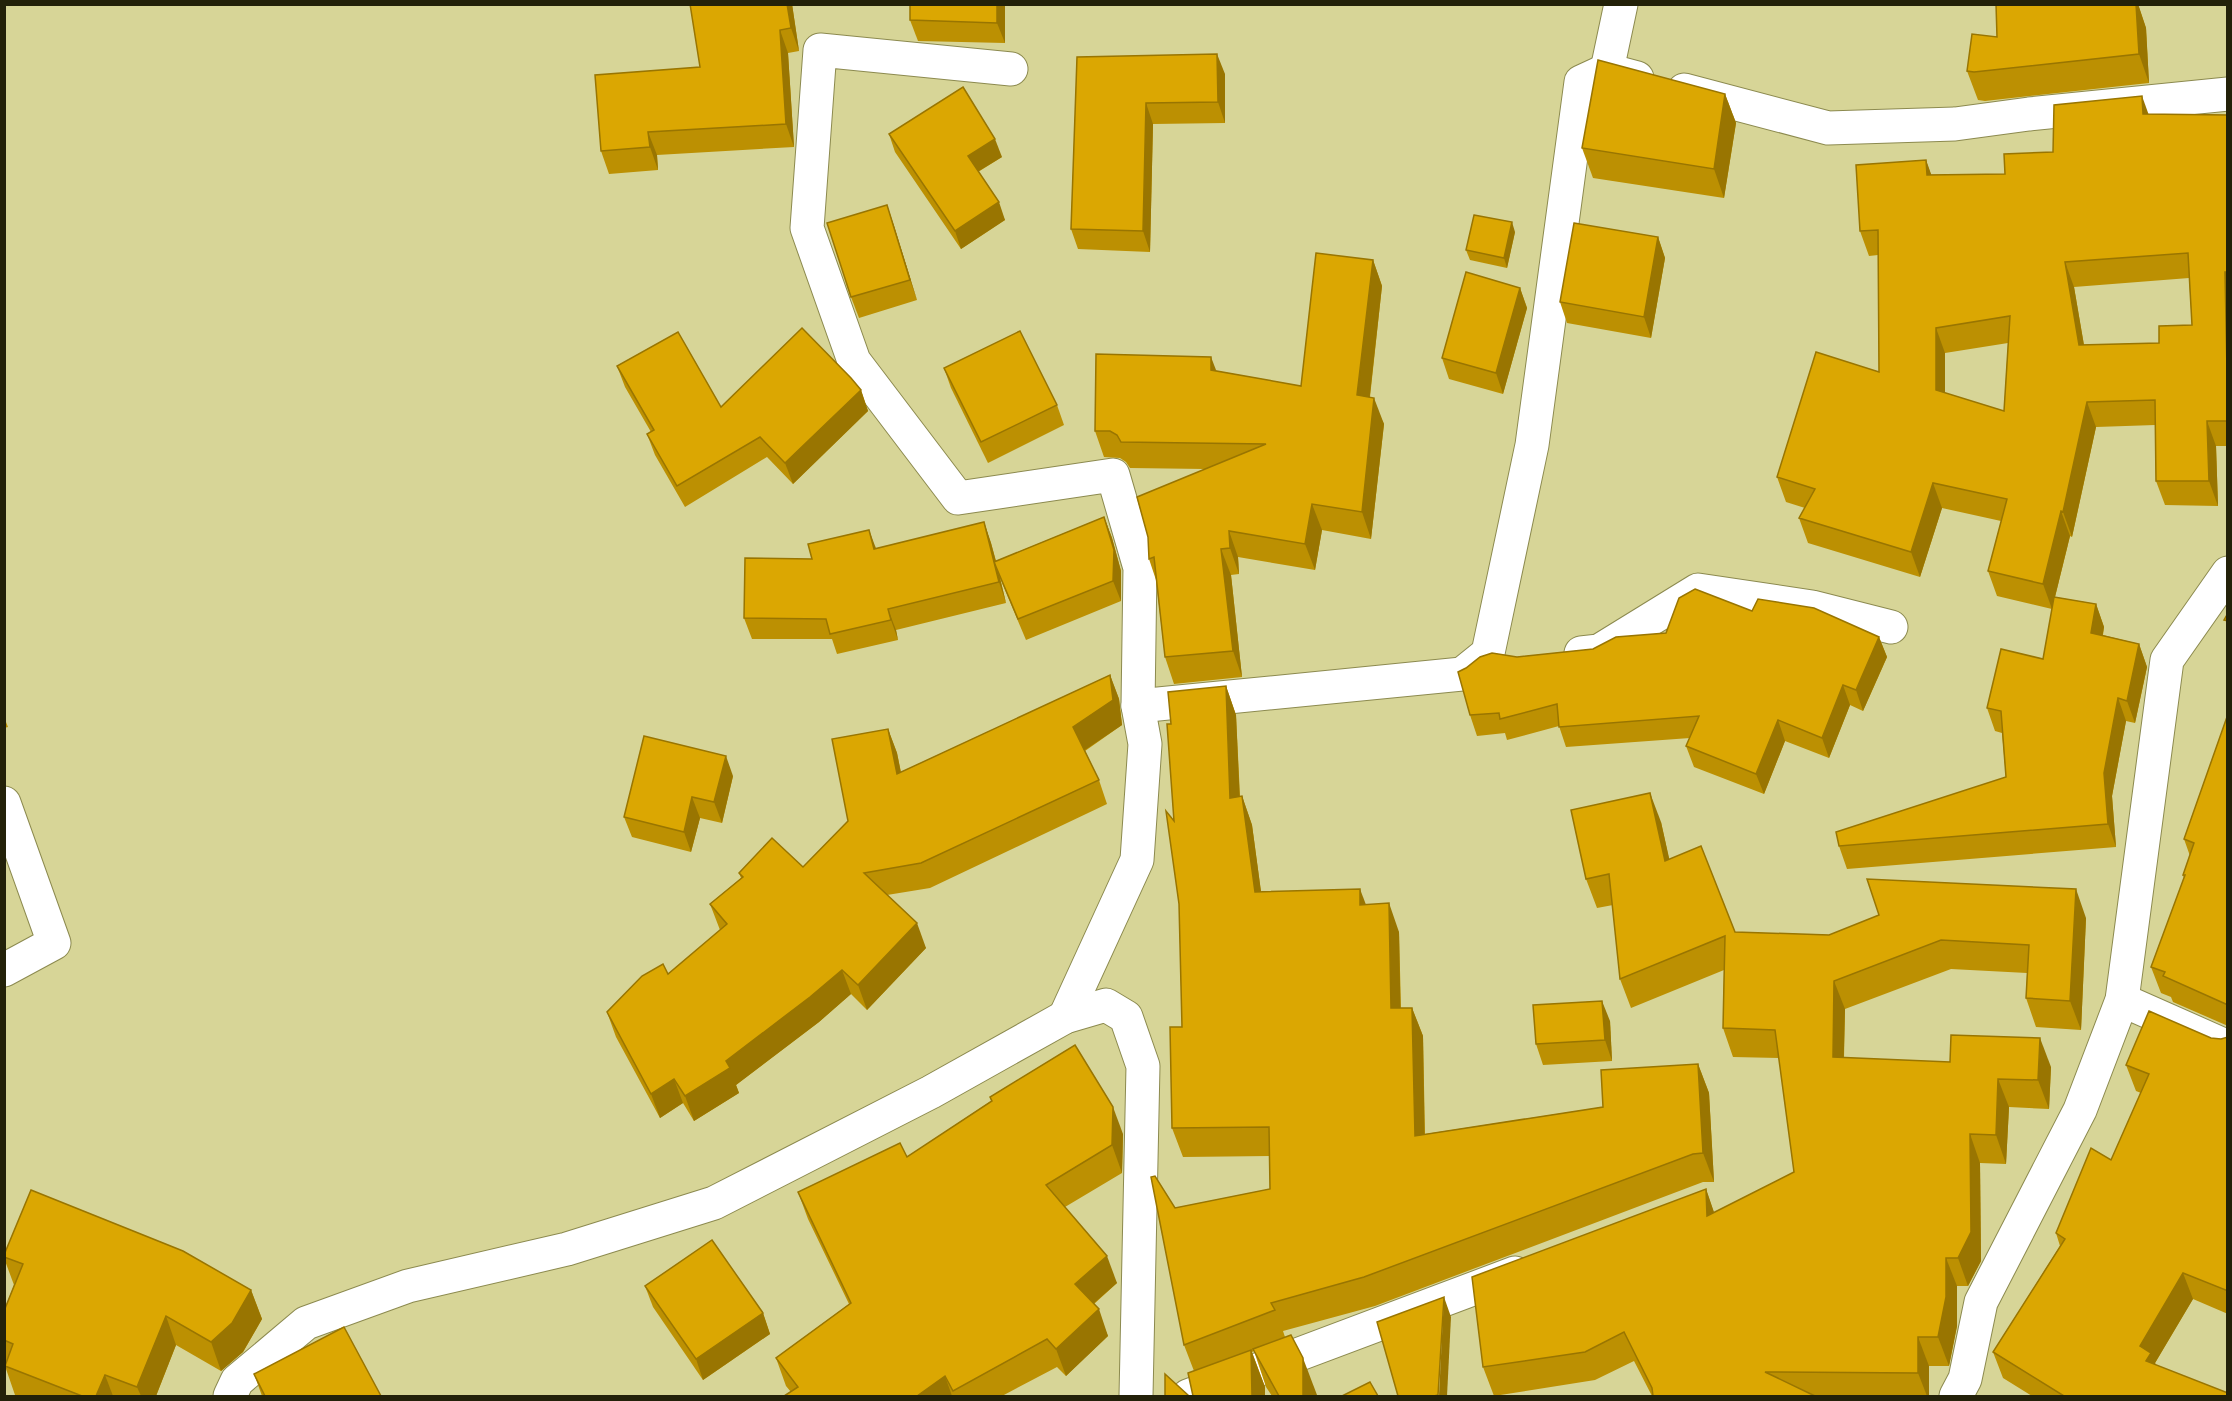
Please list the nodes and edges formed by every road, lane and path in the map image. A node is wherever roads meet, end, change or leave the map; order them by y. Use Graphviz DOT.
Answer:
graph roads {
  1 [pos="1620,4"];
  2 [pos="1011,69"];
  3 [pos="1607,70"];
  4 [pos="2228,94"];
  5 [pos="2228,573"];
  6 [pos="1891,627"];
  7 [pos="1556,656"];
  8 [pos="1138,706"];
  9 [pos="4,803"];
  10 [pos="4,970"];
  11 [pos="2122,999"];
  12 [pos="1065,1017"];
  13 [pos="2228,1047"];
  14 [pos="1543,1262"];
  15 [pos="1967,1391"];
  16 [pos="230,1396"];
  17 [pos="1136,1396"];
  18 [pos="1188,1396"];
  1 -- 3 [label="street"];
  2 -- 8 [label="street"];
  3 -- 4 [label="street"];
  3 -- 8 [label="street"];
  5 -- 11 [label="street"];
  6 -- 7 [label="street"];
  8 -- 12 [label="street"];
  9 -- 10 [label="street"];
  11 -- 13 [label="street"];
  11 -- 15 [label="street"];
  12 -- 16 [label="street"];
  12 -- 17 [label="street"];
  14 -- 18 [label="street"];
}
